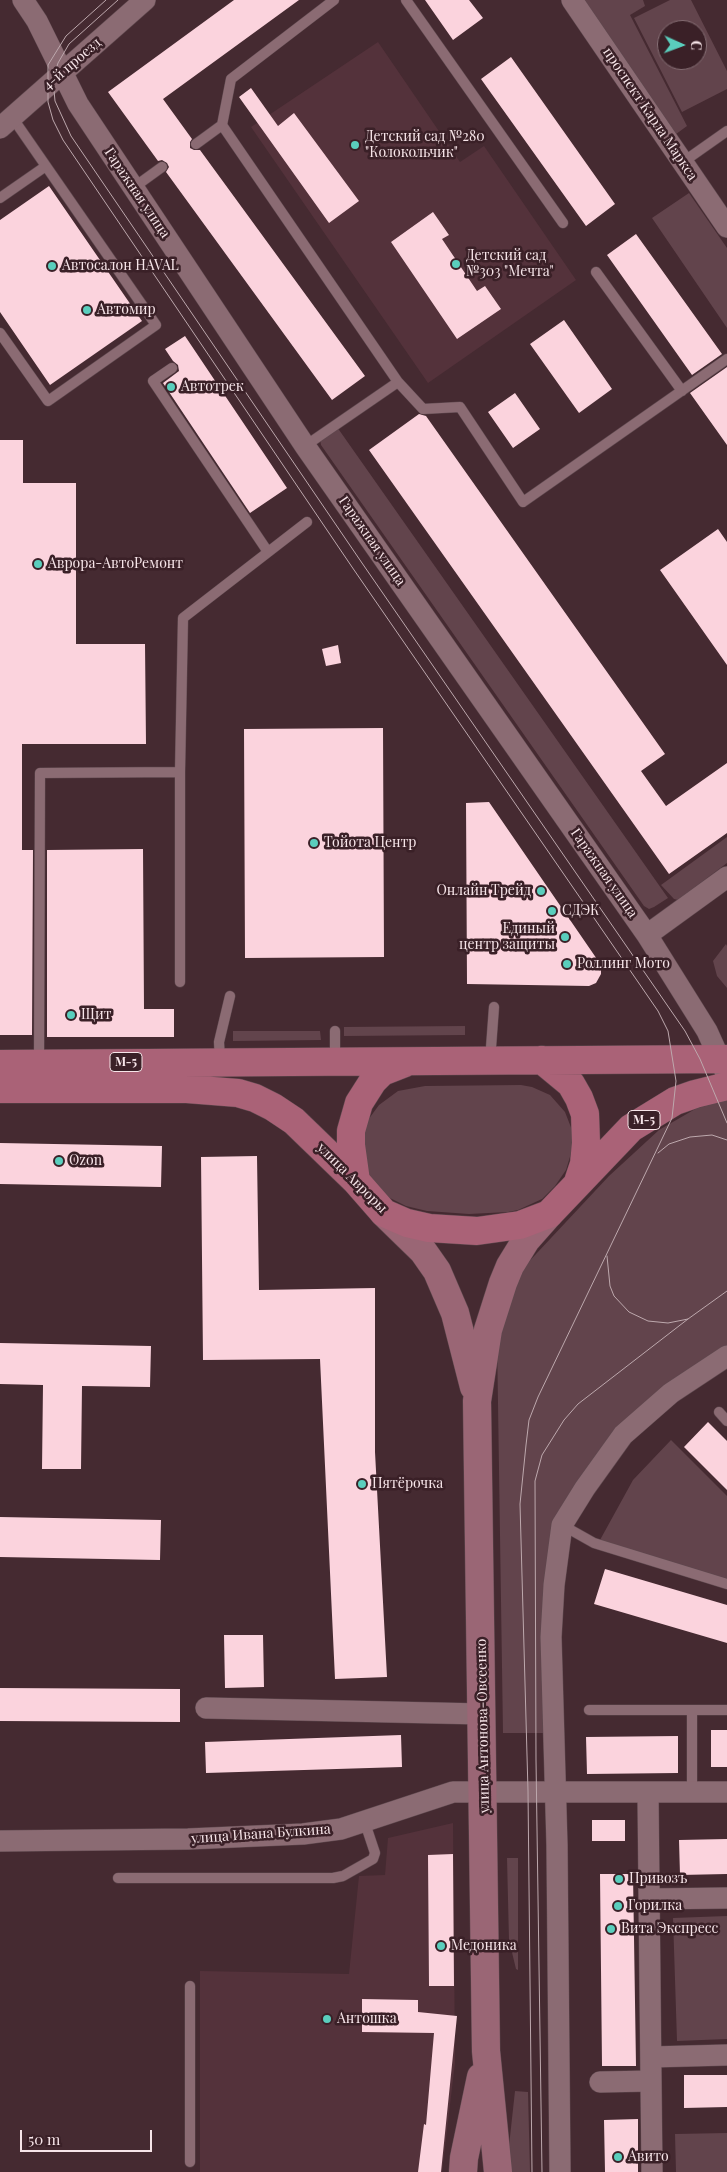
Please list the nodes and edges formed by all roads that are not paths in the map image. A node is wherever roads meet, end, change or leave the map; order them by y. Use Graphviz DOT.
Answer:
graph roads {
  1 [pos="24,0"];
  2 [pos="144,0"];
  3 [pos="334,0"];
  4 [pos="406,0"];
  5 [pos="572,0"];
  6 [pos="63,72"];
  7 [pos="6,122"];
  8 [pos="222,125"];
  9 [pos="727,131"];
  10 [pos="196,144"];
  11 [pos="683,162"];
  12 [pos="46,166"];
  13 [pos="162,167"];
  14 [pos="133,188"];
  15 [pos="0,198"];
  16 [pos="563,223"];
  17 [pos="727,227"];
  18 [pos="596,272"];
  19 [pos="0,333"];
  20 [pos="727,359"];
  21 [pos="172,368"];
  22 [pos="398,382"];
  23 [pos="682,391"];
  24 [pos="305,446"];
  25 [pos="306,522"];
  26 [pos="268,552"];
  27 [pos="180,772"];
  28 [pos="727,877"];
  29 [pos="647,935"];
  30 [pos="180,982"];
  31 [pos="230,996"];
  32 [pos="494,1007"];
  33 [pos="335,1030"];
  34 [pos="542,1060"];
  35 [pos="490,1061"];
  36 [pos="220,1062"];
  37 [pos="335,1062"];
  38 [pos="408,1062"];
  39 [pos="39,1063"];
  40 [pos="0,1064"];
  41 [pos="725,1065"];
  42 [pos="727,1086"];
  43 [pos="0,1088"];
  44 [pos="356,1181"];
  45 [pos="578,1182"];
  46 [pos="384,1213"];
  47 [pos="549,1214"];
  48 [pos="727,1356"];
  49 [pos="477,1401"];
  50 [pos="719,1412"];
  51 [pos="727,1421"];
  52 [pos="562,1525"];
  53 [pos="727,1584"];
  54 [pos="206,1708"];
  55 [pos="589,1710"];
  56 [pos="692,1710"];
  57 [pos="727,1710"];
  58 [pos="482,1714"];
  59 [pos="484,1791"];
  60 [pos="555,1791"];
  61 [pos="692,1791"];
  62 [pos="727,1792"];
  63 [pos="648,1793"];
  64 [pos="364,1820"];
  65 [pos="0,1841"];
  66 [pos="118,1878"];
  67 [pos="727,1898"];
  68 [pos="649,1899"];
  69 [pos="190,1986"];
  70 [pos="486,2051"];
  71 [pos="727,2055"];
  72 [pos="650,2057"];
  73 [pos="651,2081"];
  74 [pos="600,2082"];
  75 [pos="190,2162"];
  76 [pos="463,2172"];
  77 [pos="498,2172"];
  78 [pos="560,2172"];
  79 [pos="652,2172"];
  1 -- 6 [label="street, Гаражная улица"];
  2 -- 6 [label="street, 4-й проезд"];
  3 -- 8 [label="lane"];
  4 -- 16 [label="lane"];
  5 -- 11 [label="street, проспект Карла Маркса"];
  6 -- 7 [label="street, 4-й проезд"];
  6 -- 14 [label="street, Гаражная улица"];
  7 -- 12 [label="lane"];
  8 -- 10 [label="lane"];
  8 -- 22 [label="lane"];
  9 -- 11 [label="lane"];
  11 -- 17 [label="street, проспект Карла Маркса"];
  12 -- 15 [label="lane"];
  12 -- 19 [label="lane"];
  13 -- 14 [label="lane"];
  14 -- 24 [label="street, Гаражная улица"];
  18 -- 23 [label="lane"];
  20 -- 23 [label="lane"];
  21 -- 26 [label="lane"];
  22 -- 23 [label="lane"];
  22 -- 24 [label="lane"];
  24 -- 29 [label="street, Гаражная улица"];
  25 -- 26 [label="lane"];
  26 -- 27 [label="lane"];
  27 -- 30 [label="lane"];
  27 -- 39 [label="lane"];
  28 -- 29 [label="street"];
  29 -- 41 [label="street, Гаражная улица"];
  31 -- 36 [label="lane"];
  32 -- 35 [label="lane"];
  33 -- 37 [label="lane"];
  34 -- 35 [label="main road, М-5"];
  34 -- 41 [label="main road, М-5"];
  34 -- 45 [label="main road"];
  35 -- 38 [label="main road, М-5"];
  36 -- 37 [label="main road, М-5"];
  36 -- 39 [label="main road, М-5"];
  37 -- 38 [label="main road, М-5"];
  38 -- 44 [label="main road"];
  39 -- 40 [label="main road, М-5"];
  42 -- 45 [label="main road, улица Авроры / М-5"];
  43 -- 44 [label="main road, улица Авроры / М-5"];
  44 -- 46 [label="main road, улица Авроры / М-5"];
  45 -- 47 [label="main road, улица Авроры / М-5"];
  46 -- 47 [label="main road, улица Авроры / М-5"];
  46 -- 49 [label="main road, улица Антонова-Овсеенко"];
  47 -- 49 [label="main road, улица Антонова-Овсеенко"];
  48 -- 52 [label="street"];
  49 -- 58 [label="main road, улица Антонова-Овсеенко"];
  50 -- 51 [label="lane"];
  52 -- 53 [label="lane"];
  52 -- 60 [label="street"];
  54 -- 58 [label="street"];
  55 -- 56 [label="lane"];
  56 -- 57 [label="lane"];
  56 -- 61 [label="lane"];
  58 -- 59 [label="main road, улица Антонова-Овсеенко"];
  59 -- 60 [label="street, улица Ивана Булкина"];
  59 -- 64 [label="street, улица Ивана Булкина"];
  59 -- 70 [label="main road, улица Антонова-Овсеенко"];
  60 -- 63 [label="street, улица Ивана Булкина"];
  60 -- 78 [label="street"];
  61 -- 62 [label="street, улица Ивана Булкина"];
  61 -- 63 [label="street, улица Ивана Булкина"];
  63 -- 68 [label="street"];
  64 -- 65 [label="street, улица Ивана Булкина"];
  64 -- 66 [label="lane"];
  67 -- 68 [label="street"];
  68 -- 72 [label="street"];
  69 -- 75 [label="lane"];
  70 -- 76 [label="main road, улица Антонова-Овсеенко"];
  70 -- 77 [label="main road, улица Антонова-Овсеенко"];
  71 -- 72 [label="street"];
  72 -- 73 [label="street"];
  73 -- 74 [label="street"];
  73 -- 79 [label="street"];
}
